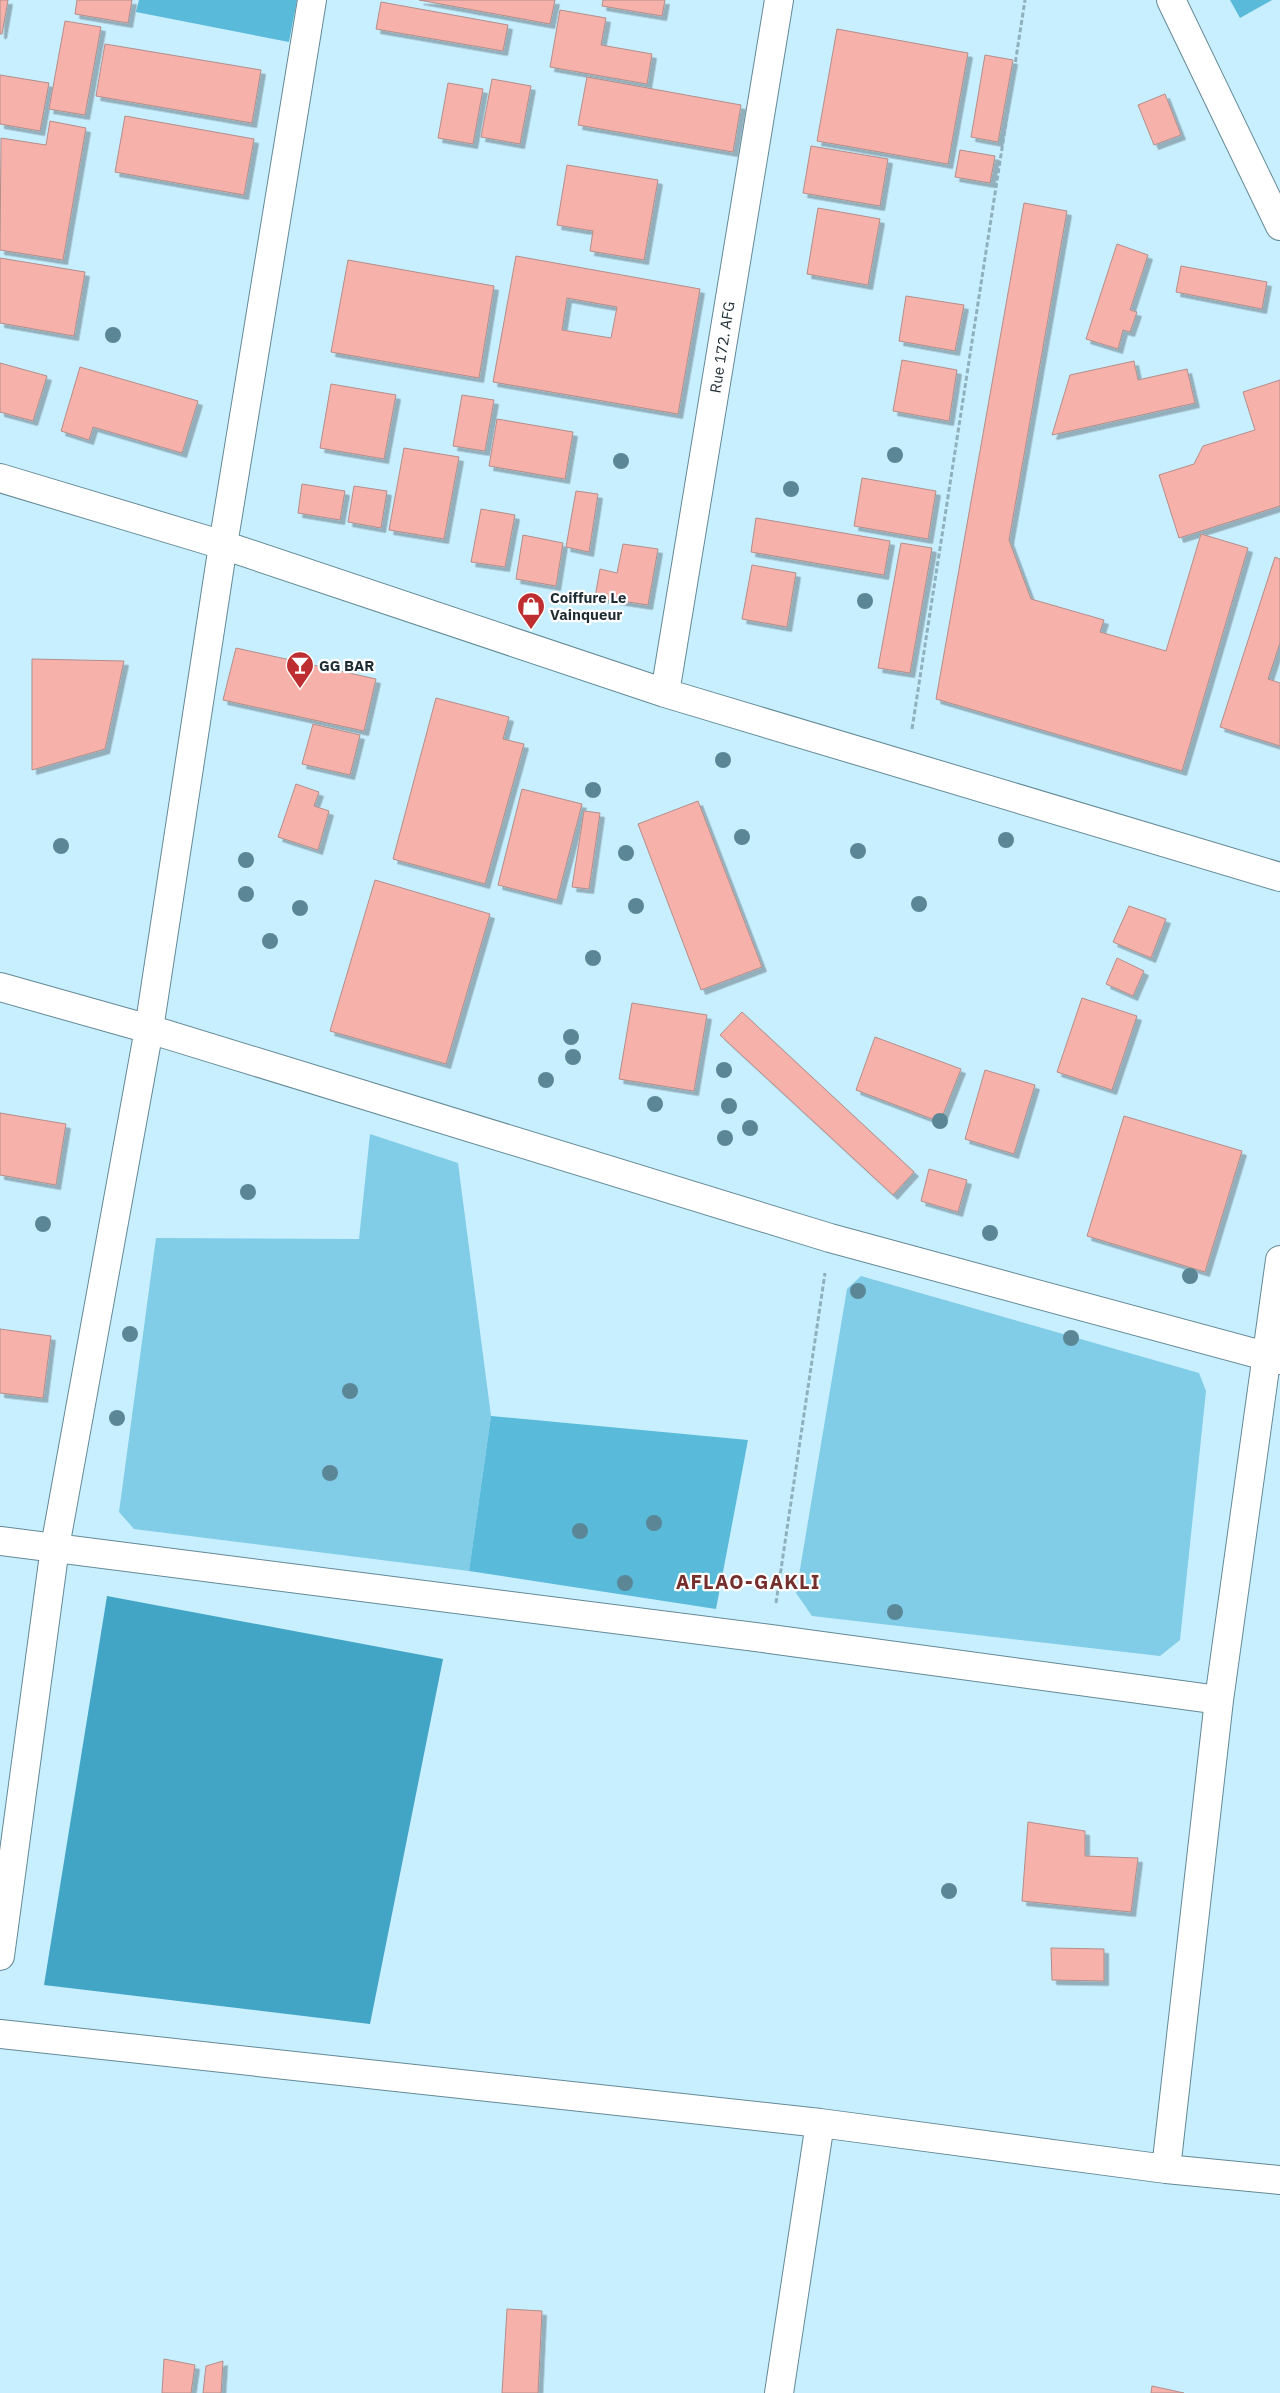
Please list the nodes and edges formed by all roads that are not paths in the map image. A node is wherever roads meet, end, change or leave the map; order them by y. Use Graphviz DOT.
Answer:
graph roads {
  1 [pos="312,0"];
  2 [pos="779,0"];
  3 [pos="1171,0"];
  4 [pos="1280,226"];
  5 [pos="0,478"];
  6 [pos="222,545"];
  7 [pos="665,694"];
  8 [pos="1280,877"];
  9 [pos="0,987"];
  10 [pos="149,1029"];
  11 [pos="1280,1260"];
  12 [pos="1273,1358"];
  13 [pos="0,1541"];
  14 [pos="55,1546"];
  15 [pos="1219,1700"];
  16 [pos="0,1956"];
  17 [pos="0,2034"];
  18 [pos="820,2123"];
  19 [pos="1166,2169"];
  20 [pos="1280,2180"];
  21 [pos="779,2393"];
  1 -- 6 [label="street"];
  2 -- 7 [label="street, Rue 172. AFG"];
  3 -- 4 [label="street"];
  5 -- 6 [label="street"];
  6 -- 7 [label="street"];
  6 -- 10 [label="street"];
  7 -- 8 [label="street"];
  9 -- 10 [label="street"];
  10 -- 12 [label="street"];
  10 -- 14 [label="street"];
  11 -- 12 [label="street"];
  12 -- 15 [label="street"];
  13 -- 14 [label="street"];
  14 -- 15 [label="street"];
  14 -- 16 [label="street"];
  15 -- 19 [label="street"];
  17 -- 18 [label="street"];
  18 -- 19 [label="street"];
  18 -- 21 [label="street"];
  19 -- 20 [label="street"];
}
